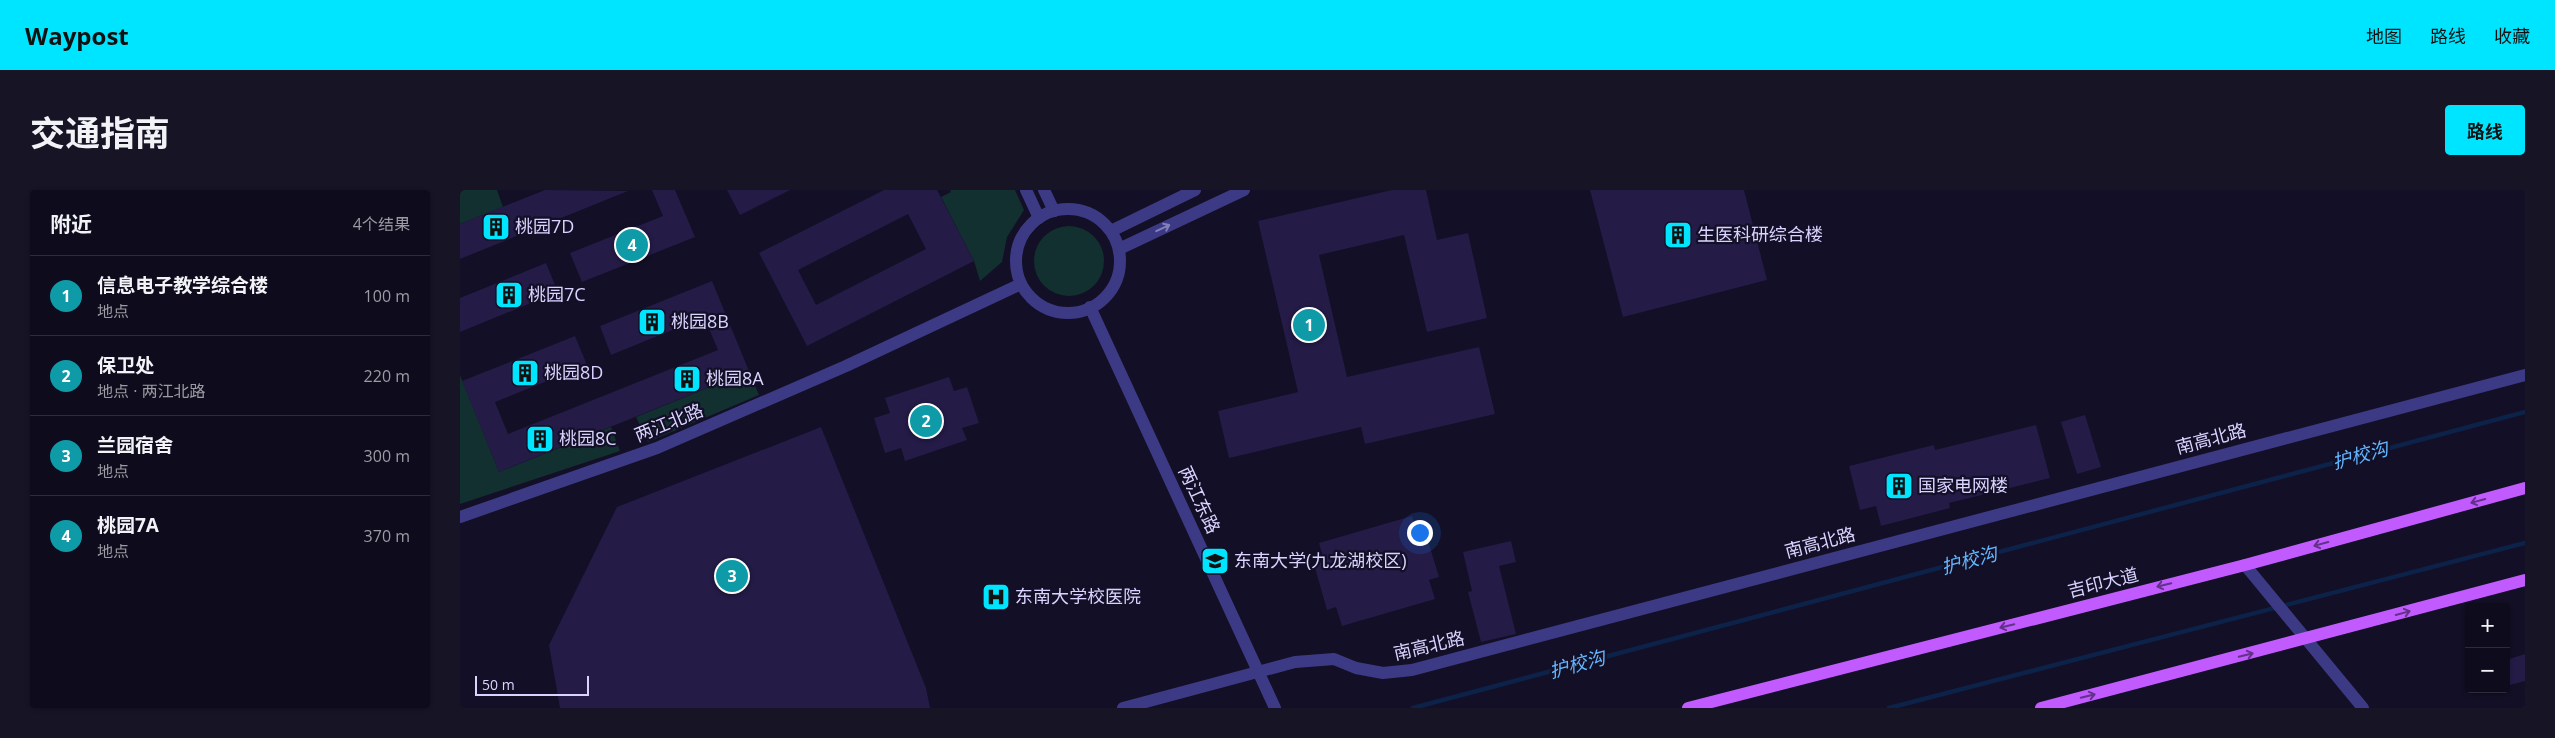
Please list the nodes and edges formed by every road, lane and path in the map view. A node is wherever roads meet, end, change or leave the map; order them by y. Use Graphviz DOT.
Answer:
graph roads {
  1 [pos="1026,190"];
  2 [pos="1044,190"];
  3 [pos="1195,190"];
  4 [pos="1244,190"];
  5 [pos="1054,211"];
  6 [pos="1039,218"];
  7 [pos="1110,231"];
  8 [pos="1118,249"];
  9 [pos="1021,284"];
  10 [pos="1090,307"];
  11 [pos="2525,374"];
  12 [pos="2525,488"];
  13 [pos="460,517"];
  14 [pos="2245,565"];
  15 [pos="2525,580"];
  16 [pos="2306,639"];
  17 [pos="1258,672"];
  18 [pos="1123,708"];
  19 [pos="1275,708"];
  20 [pos="1688,708"];
  21 [pos="2041,708"];
  22 [pos="2363,708"];
  1 -- 6 [label="street"];
  2 -- 5 [label="street"];
  3 -- 7 [label="street"];
  8 -- 4 [label="street, one-way"];
  5 -- 6 [label="street"];
  5 -- 7 [label="street"];
  6 -- 9 [label="street"];
  7 -- 8 [label="street"];
  8 -- 10 [label="street"];
  9 -- 10 [label="street"];
  9 -- 13 [label="street, 两江北路"];
  10 -- 17 [label="street, 两江东路"];
  11 -- 17 [label="street, 南高北路"];
  12 -- 14 [label="main road, 吉印大道, one-way"];
  14 -- 16 [label="street"];
  14 -- 20 [label="main road, 吉印大道, one-way"];
  16 -- 15 [label="main road, one-way"];
  21 -- 16 [label="main road, one-way"];
  16 -- 22 [label="street"];
  17 -- 18 [label="street, 南高北路"];
  17 -- 19 [label="street, 两江东路"];
}
